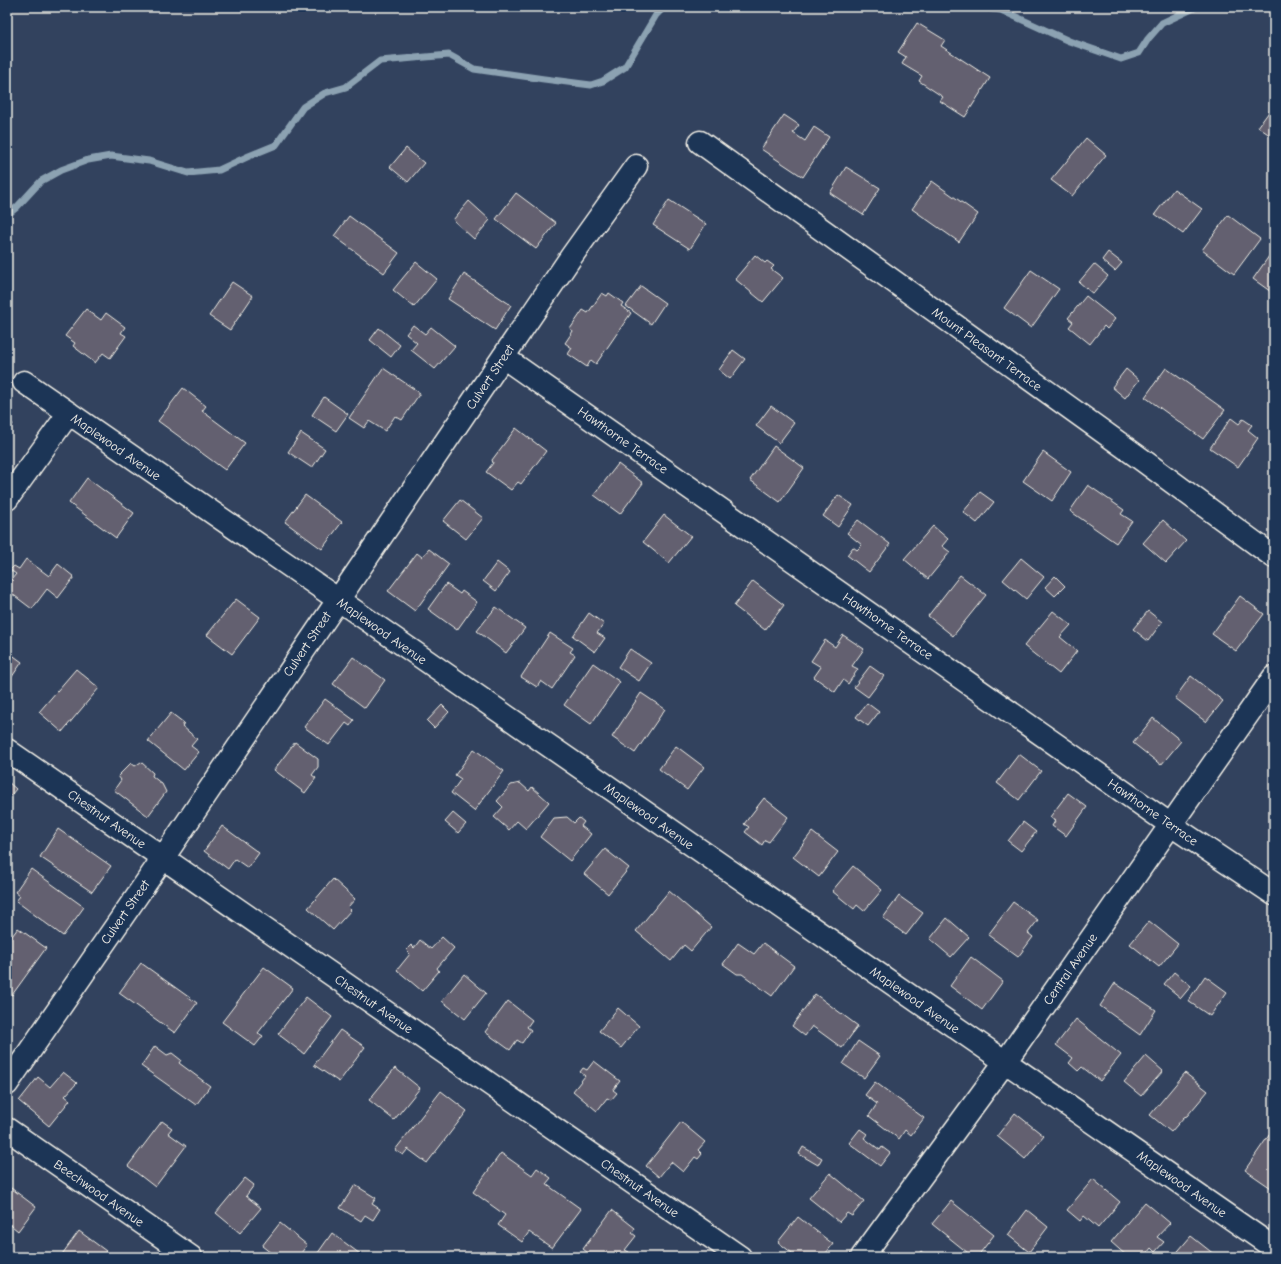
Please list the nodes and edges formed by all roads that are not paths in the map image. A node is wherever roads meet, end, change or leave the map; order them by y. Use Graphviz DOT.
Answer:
graph roads {
  1 [pos="700,142"];
  2 [pos="636,166"];
  3 [pos="504,356"];
  4 [pos="24,382"];
  5 [pos="68,414"];
  6 [pos="7,498"];
  7 [pos="1274,557"];
  8 [pos="337,600"];
  9 [pos="1274,678"];
  10 [pos="7,750"];
  11 [pos="1172,825"];
  12 [pos="163,858"];
  13 [pos="1274,894"];
  14 [pos="1005,1062"];
  15 [pos="7,1084"];
  16 [pos="7,1130"];
  17 [pos="1274,1248"];
  18 [pos="191,1257"];
  19 [pos="740,1257"];
  20 [pos="862,1257"];
  1 -- 7 [label="street, Mount Pleasant Terrace"];
  2 -- 3 [label="street, Culvert Street"];
  3 -- 8 [label="street, Culvert Street"];
  3 -- 11 [label="street, Hawthorne Terrace"];
  4 -- 5 [label="street, Maplewood Avenue"];
  5 -- 6 [label="street"];
  5 -- 8 [label="street, Maplewood Avenue"];
  8 -- 12 [label="street, Culvert Street"];
  8 -- 14 [label="street, Maplewood Avenue"];
  9 -- 11 [label="street, Central Avenue"];
  10 -- 12 [label="street, Chestnut Avenue"];
  11 -- 13 [label="street, Hawthorne Terrace"];
  11 -- 14 [label="street, Central Avenue"];
  12 -- 15 [label="street, Culvert Street"];
  12 -- 19 [label="street, Chestnut Avenue"];
  14 -- 17 [label="street, Maplewood Avenue"];
  14 -- 20 [label="street, Central Avenue"];
  16 -- 18 [label="street, Beechwood Avenue"];
}
